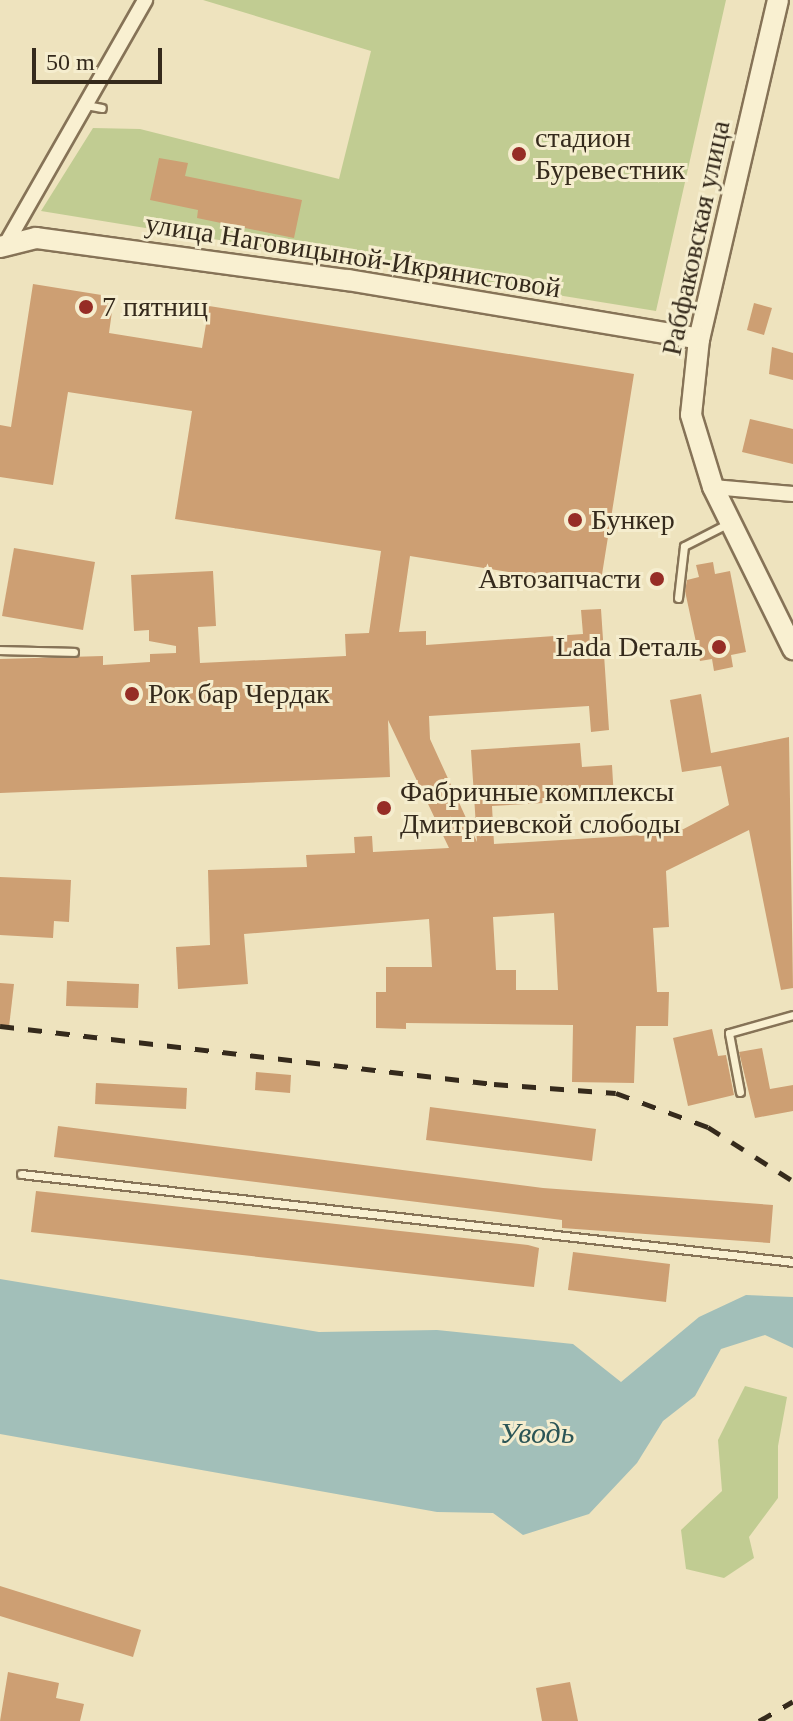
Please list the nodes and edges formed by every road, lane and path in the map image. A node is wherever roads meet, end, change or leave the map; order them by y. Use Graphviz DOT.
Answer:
graph roads {
  1 [pos="145,0"];
  2 [pos="778,0"];
  3 [pos="86,105"];
  4 [pos="102,108"];
  5 [pos="2,244"];
  6 [pos="699,339"];
  7 [pos="713,487"];
  8 [pos="793,494"];
  9 [pos="729,523"];
  10 [pos="678,598"];
  11 [pos="793,649"];
  12 [pos="0,650"];
  13 [pos="74,652"];
  14 [pos="793,1015"];
  15 [pos="740,1092"];
  16 [pos="21,1174"];
  17 [pos="793,1262"];
  1 -- 3 [label="street"];
  2 -- 6 [label="main road, Рабфаковская улица"];
  3 -- 4 [label="lane"];
  3 -- 5 [label="street"];
  5 -- 6 [label="main road, улица Наговицыной-Икрянистовой"];
  6 -- 7 [label="main road, Рабфаковская улица"];
  7 -- 8 [label="street"];
  7 -- 9 [label="main road, Рабфаковская улица"];
  9 -- 10 [label="lane"];
  9 -- 11 [label="main road, Рабфаковская улица"];
  12 -- 13 [label="lane"];
  14 -- 15 [label="lane"];
  16 -- 17 [label="lane"];
}
